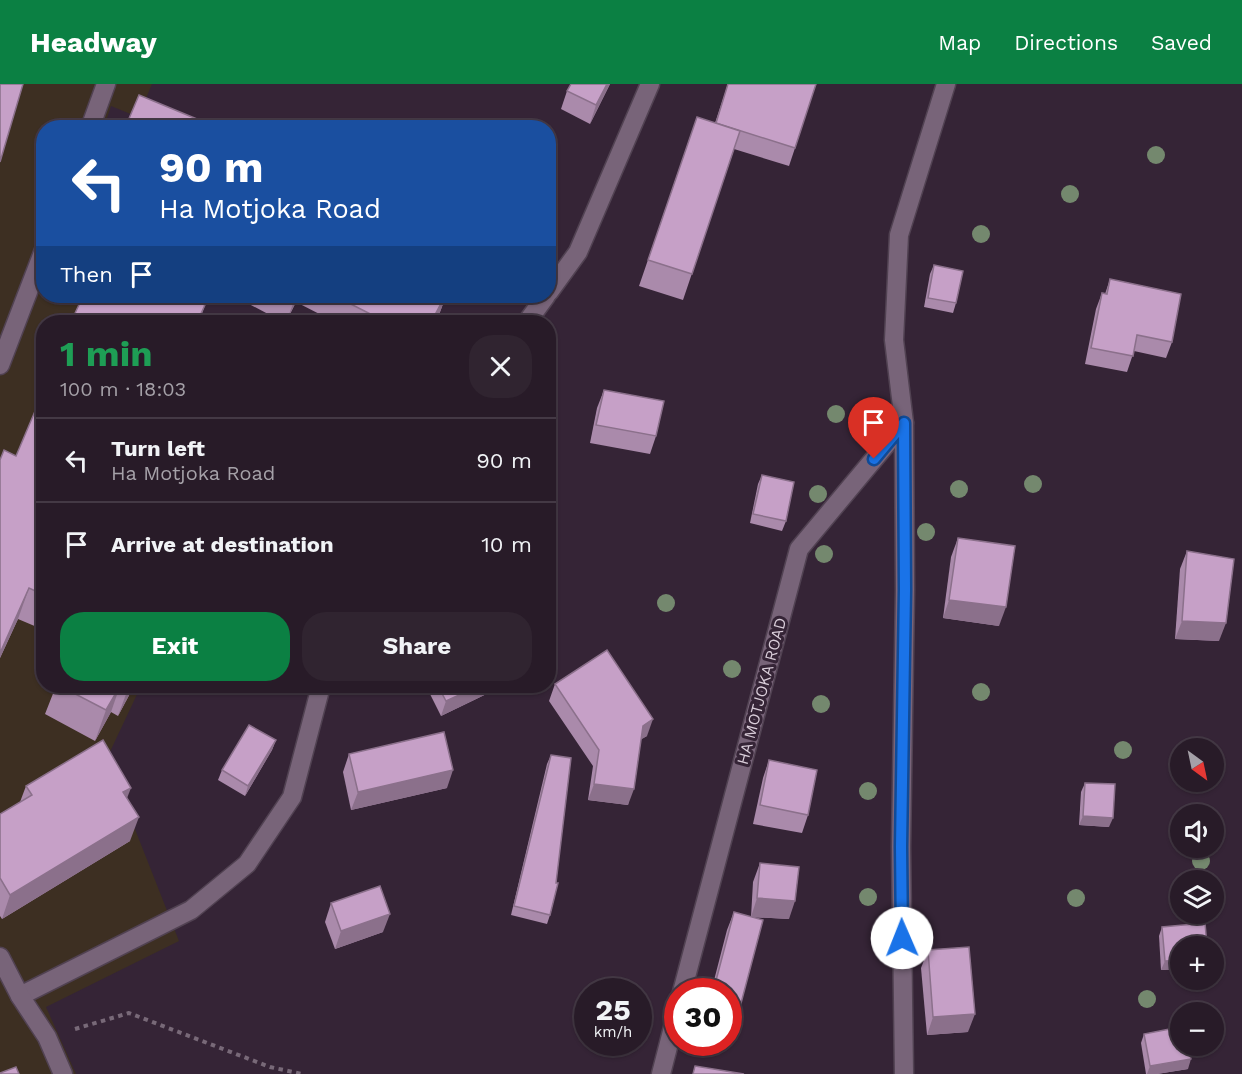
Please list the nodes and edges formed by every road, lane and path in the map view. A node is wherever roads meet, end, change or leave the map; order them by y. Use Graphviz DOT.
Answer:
graph roads {
  1 [pos="106,84"];
  2 [pos="650,84"];
  3 [pos="946,84"];
  4 [pos="93,120"];
  5 [pos="36,271"];
  6 [pos="556,283"];
  7 [pos="541,303"];
  8 [pos="532,315"];
  9 [pos="0,365"];
  10 [pos="904,423"];
  11 [pos="319,693"];
  12 [pos="0,957"];
  13 [pos="686,978"];
  14 [pos="20,996"];
  15 [pos="47,1037"];
  16 [pos="665,1056"];
  17 [pos="63,1074"];
  18 [pos="302,1074"];
  19 [pos="660,1074"];
  20 [pos="903,1074"];
  1 -- 4 [label="street"];
  2 -- 6 [label="street"];
  3 -- 10 [label="street"];
  5 -- 9 [label="street"];
  7 -- 8 [label="street"];
  10 -- 13 [label="street, HA MOTJOKA ROAD"];
  10 -- 20 [label="street"];
  11 -- 14 [label="street"];
  12 -- 14 [label="street"];
  14 -- 15 [label="street"];
  15 -- 17 [label="street"];
  15 -- 18 [label="path"];
  16 -- 19 [label="street"];
}
